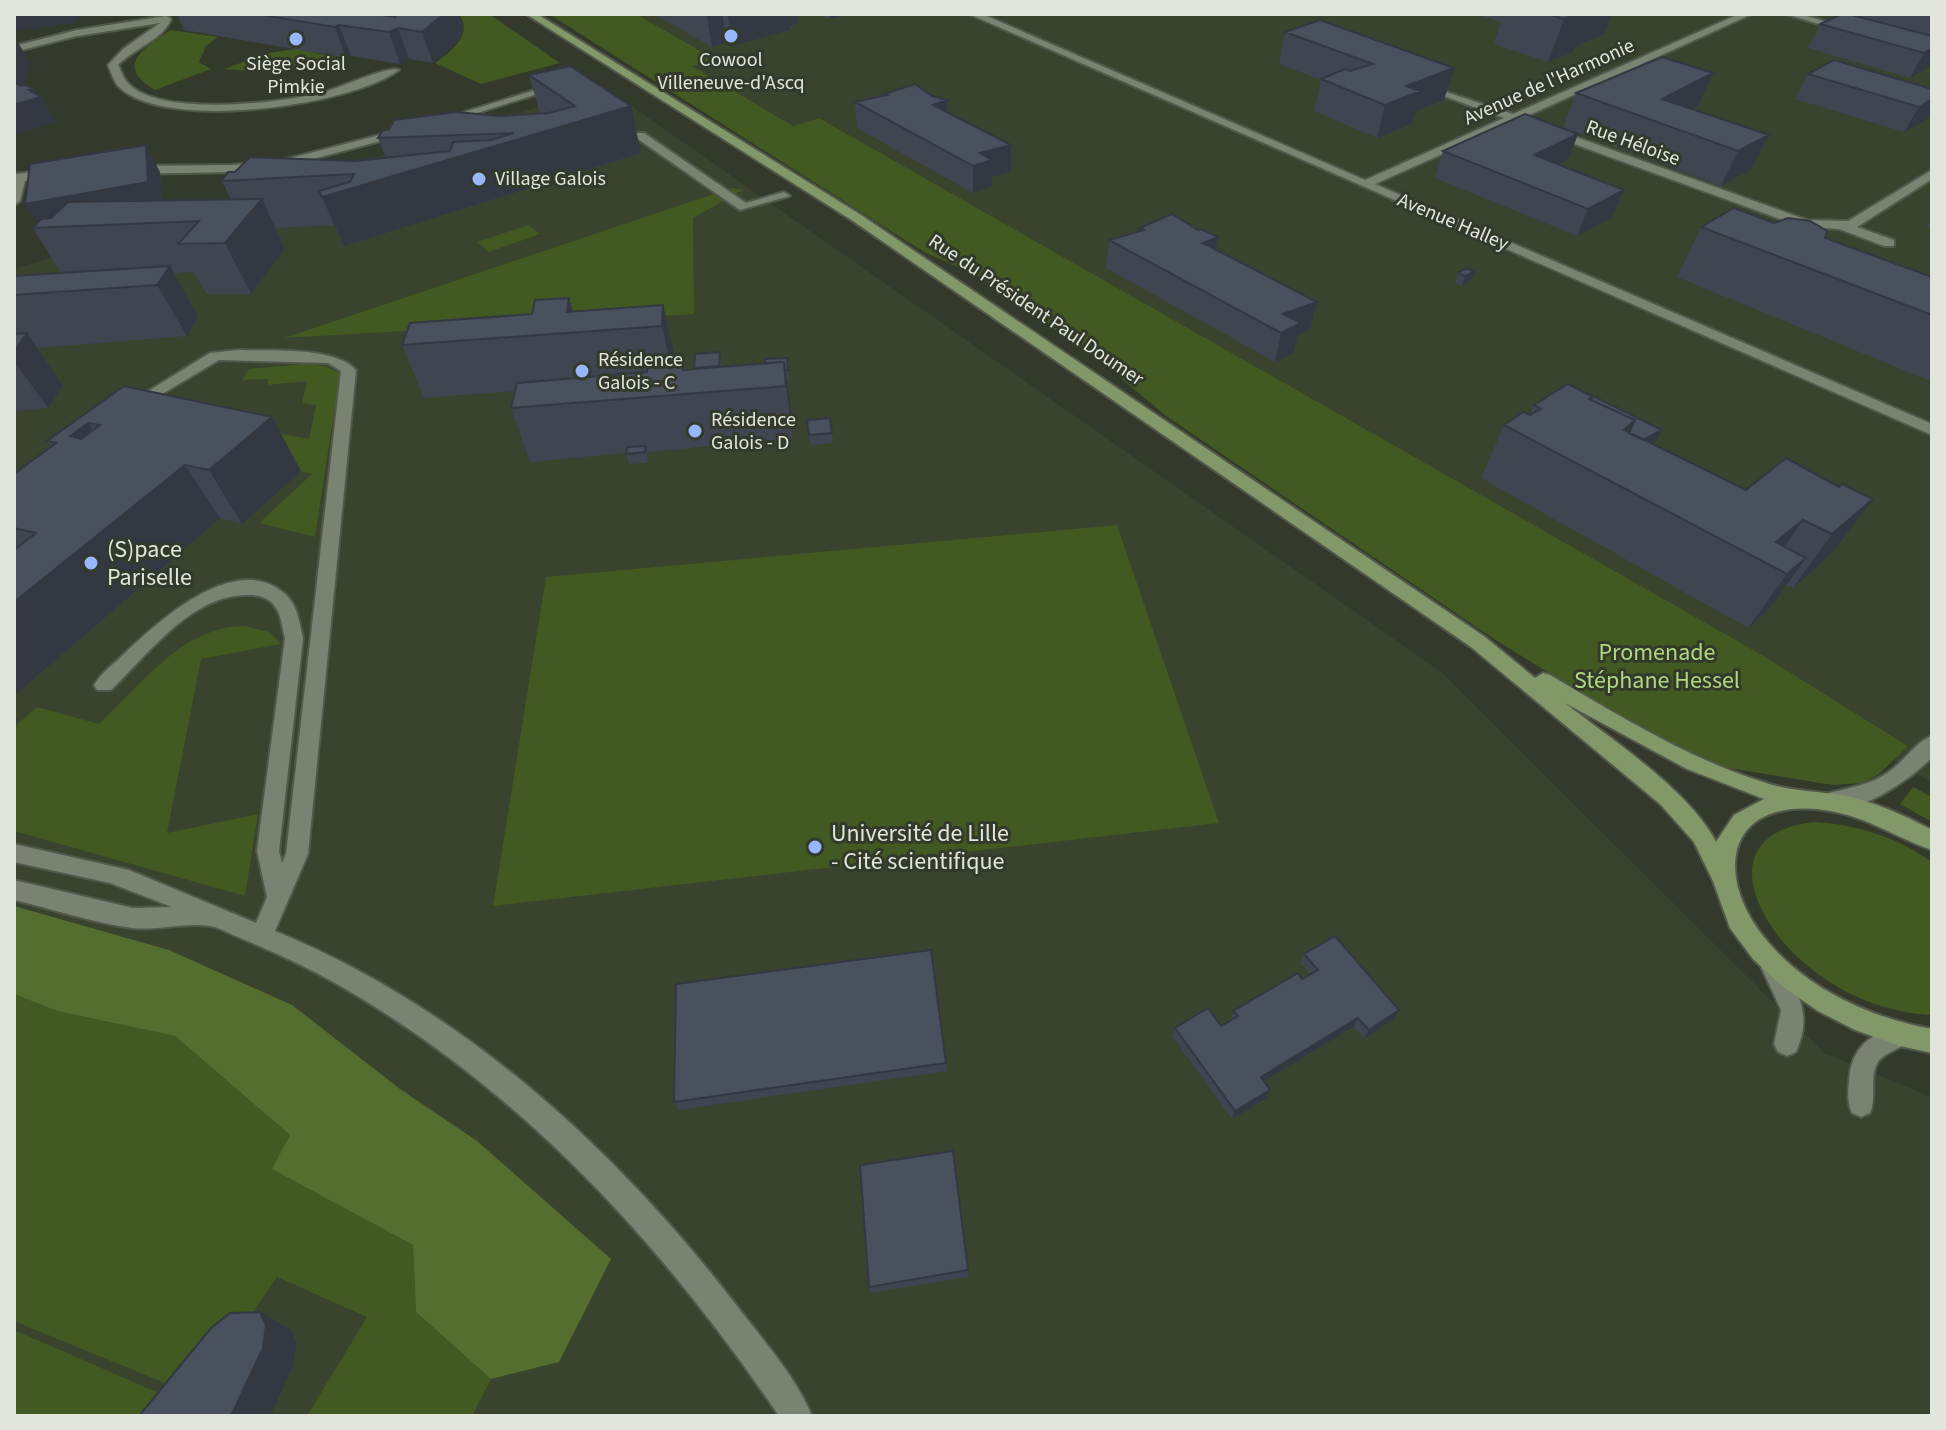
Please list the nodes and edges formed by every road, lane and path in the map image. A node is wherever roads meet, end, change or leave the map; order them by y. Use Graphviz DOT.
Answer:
graph roads {
  1 [pos="531,14"];
  2 [pos="542,14"];
  3 [pos="974,14"];
  4 [pos="1747,14"];
  5 [pos="1791,14"];
  6 [pos="166,17"];
  7 [pos="561,30"];
  8 [pos="1861,34"];
  9 [pos="14,49"];
  10 [pos="394,70"];
  11 [pos="1414,81"];
  12 [pos="539,92"];
  13 [pos="1513,118"];
  14 [pos="434,122"];
  15 [pos="419,127"];
  16 [pos="623,140"];
  17 [pos="112,171"];
  18 [pos="68,174"];
  19 [pos="1932,174"];
  20 [pos="17,178"];
  21 [pos="1365,184"];
  22 [pos="784,196"];
  23 [pos="14,201"];
  24 [pos="1844,226"];
  25 [pos="1889,243"];
  26 [pos="112,419"];
  27 [pos="1932,430"];
  28 [pos="1478,642"];
  29 [pos="104,685"];
  30 [pos="1932,744"];
  31 [pos="1801,802"];
  32 [pos="1825,803"];
  33 [pos="1932,841"];
  34 [pos="14,853"];
  35 [pos="1723,878"];
  36 [pos="14,890"];
  37 [pos="279,899"];
  38 [pos="211,916"];
  39 [pos="262,935"];
  40 [pos="1764,954"];
  41 [pos="1900,1035"];
  42 [pos="1932,1041"];
  43 [pos="1787,1044"];
  44 [pos="1861,1104"];
  45 [pos="797,1416"];
  1 -- 7 [label="main road, Rue du Président Paul Doumer"];
  2 -- 7 [label="main road, Rue du Président Paul Doumer"];
  3 -- 21 [label="street, Avenue Halley"];
  4 -- 13 [label="street, Avenue de l'Harmonie"];
  5 -- 8 [label="street"];
  6 -- 9 [label="street"];
  6 -- 10 [label="street"];
  7 -- 28 [label="main road, Rue du Président Paul Doumer"];
  11 -- 13 [label="street, Rue Héloise"];
  12 -- 14 [label="street"];
  13 -- 21 [label="street, Avenue de l'Harmonie"];
  13 -- 24 [label="street, Rue Héloise"];
  15 -- 17 [label="street"];
  16 -- 22 [label="street"];
  18 -- 20 [label="street"];
  19 -- 24 [label="street"];
  20 -- 23 [label="street"];
  21 -- 27 [label="street, Avenue Halley"];
  24 -- 25 [label="street"];
  26 -- 37 [label="street"];
  28 -- 31 [label="main road, Rue du Président Paul Doumer"];
  28 -- 35 [label="main road, Rue du Président Paul Doumer"];
  29 -- 37 [label="street"];
  30 -- 32 [label="street"];
  31 -- 32 [label="main road"];
  31 -- 35 [label="main road"];
  32 -- 33 [label="main road"];
  34 -- 38 [label="street"];
  35 -- 40 [label="main road, Rue du Président Paul Doumer"];
  36 -- 38 [label="street"];
  37 -- 39 [label="street"];
  38 -- 39 [label="street"];
  39 -- 45 [label="street"];
  40 -- 41 [label="main road, Rue du Président Paul Doumer"];
  40 -- 43 [label="street"];
  41 -- 42 [label="main road, Rue du Président Paul Doumer"];
  41 -- 44 [label="street"];
}
